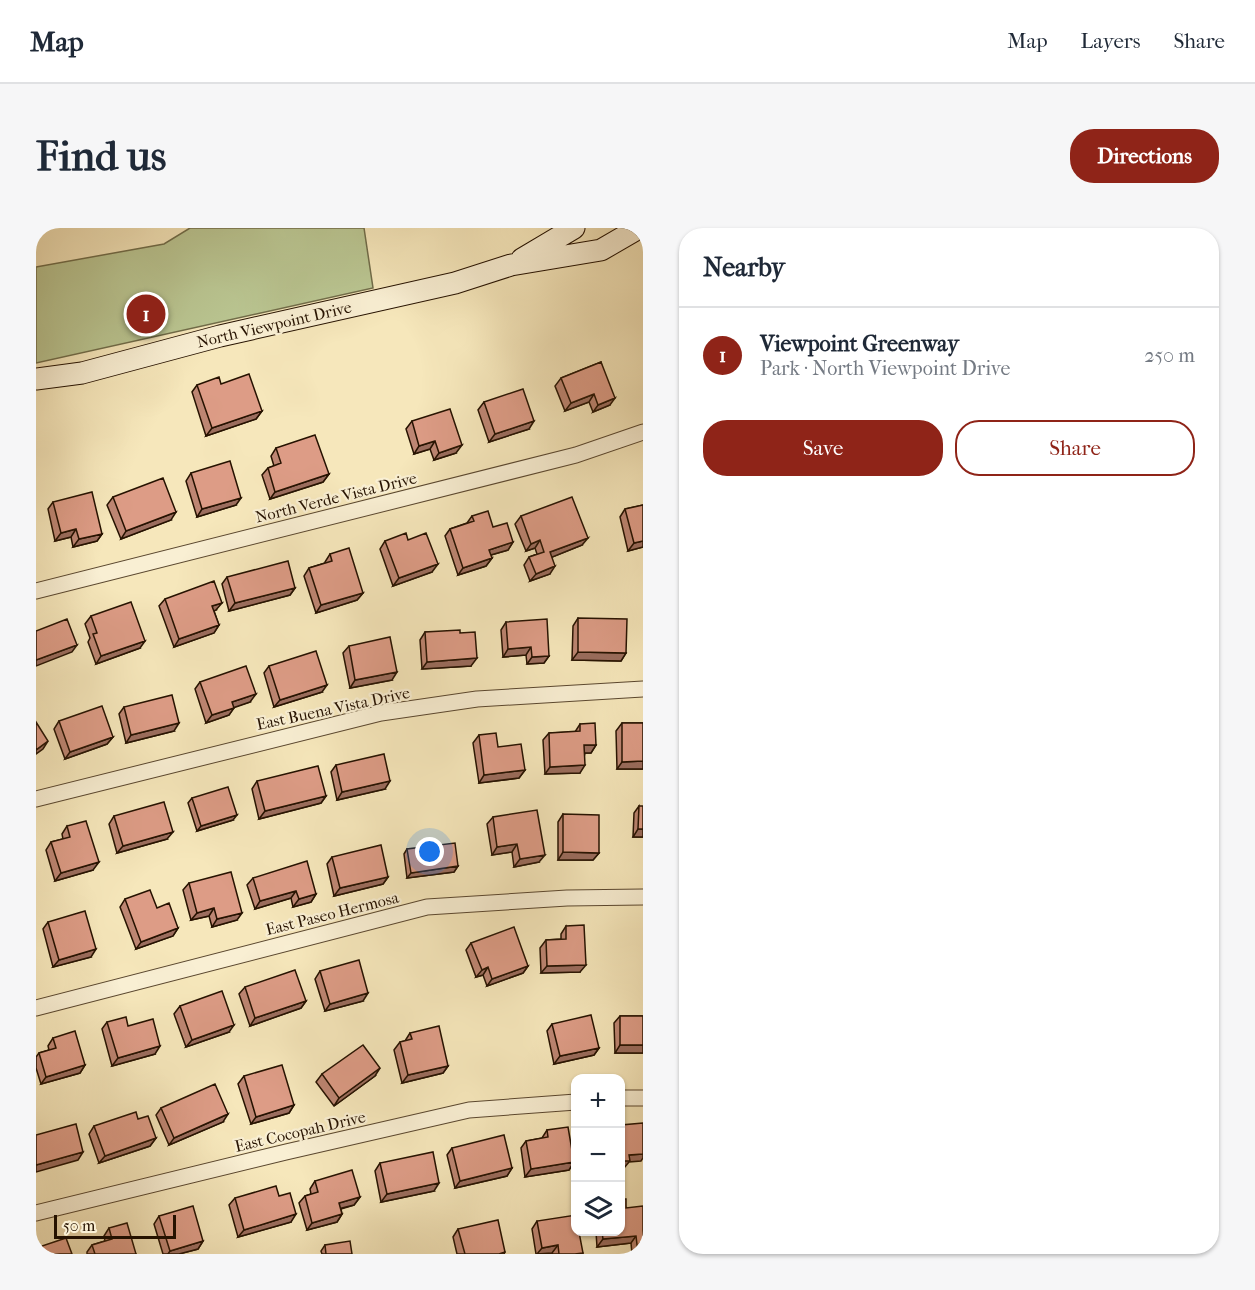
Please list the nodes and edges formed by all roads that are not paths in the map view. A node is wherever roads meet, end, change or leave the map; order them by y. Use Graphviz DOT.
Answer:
graph roads {
  1 [pos="574,228"];
  2 [pos="639,228"];
  3 [pos="511,265"];
  4 [pos="36,378"];
  5 [pos="643,432"];
  6 [pos="36,591"];
  7 [pos="643,689"];
  8 [pos="36,799"];
  9 [pos="643,897"];
  10 [pos="36,1008"];
  11 [pos="625,1098"];
  12 [pos="643,1098"];
  13 [pos="571,1102"];
  14 [pos="36,1213"];
  1 -- 3 [label="street, North Viewpoint Drive"];
  2 -- 3 [label="street, North Viewpoint Drive"];
  3 -- 4 [label="street, North Viewpoint Drive"];
  5 -- 6 [label="street, North Verde Vista Drive"];
  7 -- 8 [label="street, East Buena Vista Drive"];
  9 -- 10 [label="street, East Paseo Hermosa"];
  11 -- 12 [label="street"];
  13 -- 14 [label="street, East Cocopah Drive"];
}
